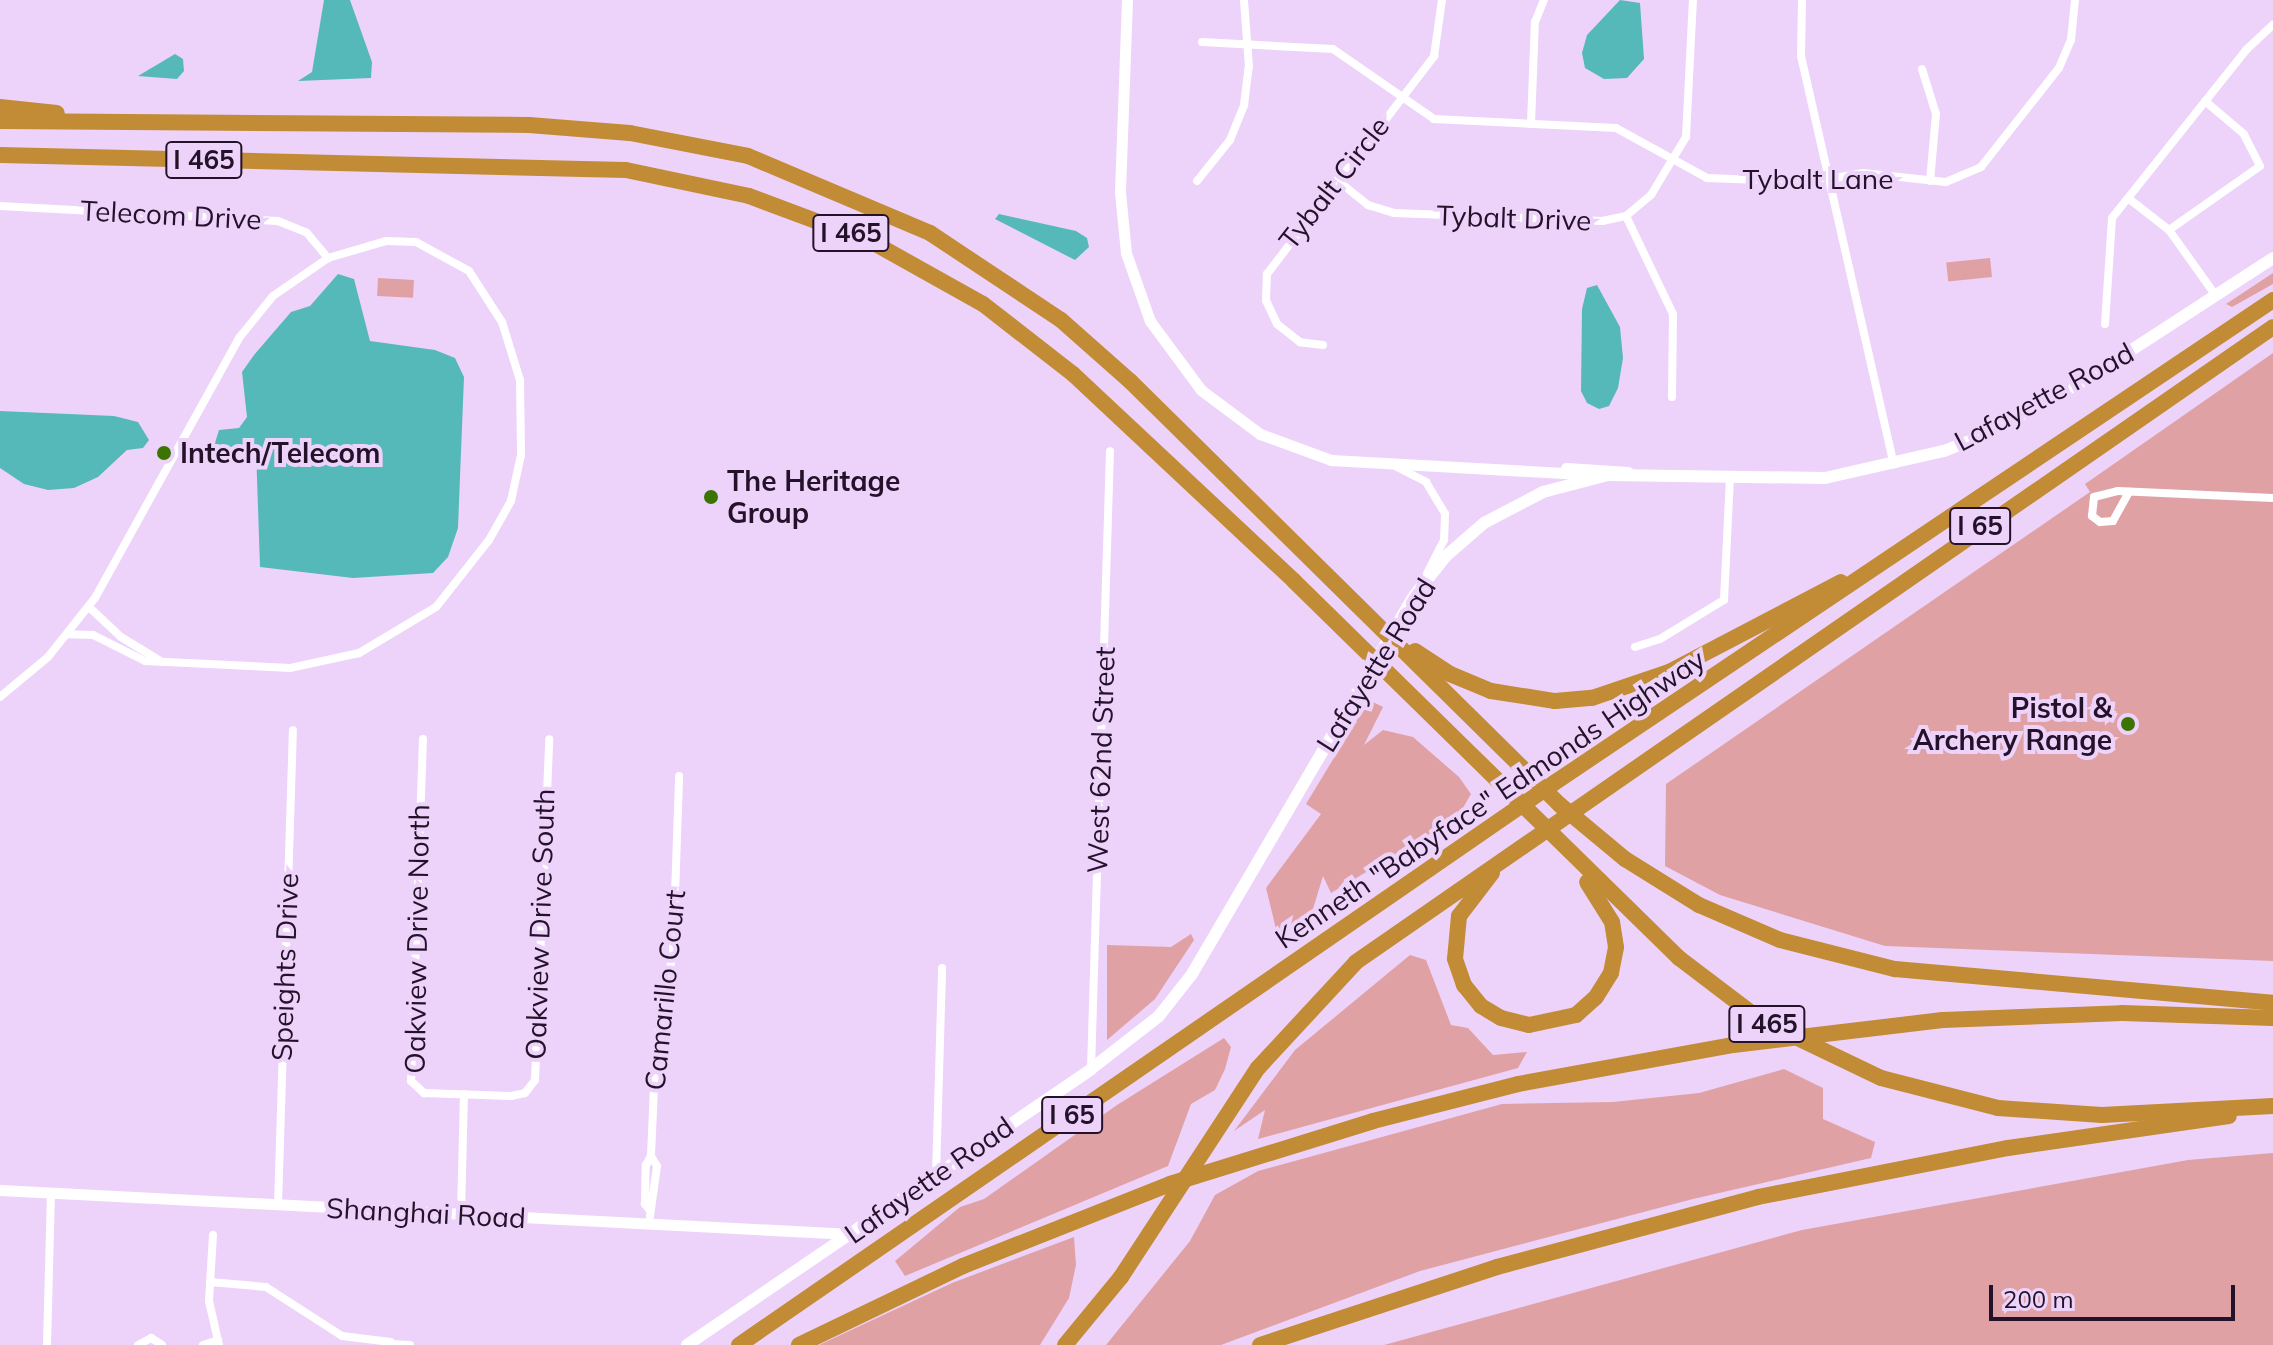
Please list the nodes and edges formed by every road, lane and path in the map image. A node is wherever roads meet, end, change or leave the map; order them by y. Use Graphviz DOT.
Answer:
graph roads {
  1 [pos="1127,0"];
  2 [pos="1244,0"];
  3 [pos="1442,0"];
  4 [pos="1544,0"];
  5 [pos="1693,0"];
  6 [pos="1802,0"];
  7 [pos="2075,0"];
  8 [pos="2273,25"];
  9 [pos="1202,42"];
  10 [pos="1247,44"];
  11 [pos="1922,69"];
  12 [pos="1401,98"];
  13 [pos="2205,101"];
  14 [pos="0,107"];
  15 [pos="94,119"];
  16 [pos="0,121"];
  17 [pos="1531,124"];
  18 [pos="0,155"];
  19 [pos="1673,161"];
  20 [pos="1829,179"];
  21 [pos="1337,180"];
  22 [pos="1197,181"];
  23 [pos="1930,181"];
  24 [pos="2128,198"];
  25 [pos="0,206"];
  26 [pos="1626,216"];
  27 [pos="2169,230"];
  28 [pos="328,258"];
  29 [pos="2273,258"];
  30 [pos="2216,296"];
  31 [pos="2273,300"];
  32 [pos="2105,324"];
  33 [pos="2273,327"];
  34 [pos="1323,345"];
  35 [pos="1672,397"];
  36 [pos="1110,451"];
  37 [pos="1894,466"];
  38 [pos="1396,467"];
  39 [pos="1513,470"];
  40 [pos="1608,475"];
  41 [pos="1644,475"];
  42 [pos="1730,477"];
  43 [pos="2129,492"];
  44 [pos="2273,498"];
  45 [pos="1955,514"];
  46 [pos="1414,596"];
  47 [pos="89,607"];
  48 [pos="1361,607"];
  49 [pos="68,634"];
  50 [pos="1635,647"];
  51 [pos="163,663"];
  52 [pos="1384,669"];
  53 [pos="0,697"];
  54 [pos="293,730"];
  55 [pos="423,739"];
  56 [pos="549,739"];
  57 [pos="679,776"];
  58 [pos="1518,847"];
  59 [pos="942,968"];
  60 [pos="2273,1003"];
  61 [pos="2273,1018"];
  62 [pos="1091,1069"];
  63 [pos="464,1094"];
  64 [pos="2272,1106"];
  65 [pos="936,1176"];
  66 [pos="0,1190"];
  67 [pos="51,1194"];
  68 [pos="278,1205"];
  69 [pos="461,1215"];
  70 [pos="650,1218"];
  71 [pos="852,1234"];
  72 [pos="213,1235"];
  73 [pos="210,1282"];
  74 [pos="218,1343"];
  75 [pos="391,1343"];
  76 [pos="47,1345"];
  77 [pos="138,1345"];
  78 [pos="162,1345"];
  79 [pos="203,1345"];
  80 [pos="410,1345"];
  81 [pos="687,1345"];
  82 [pos="739,1345"];
  83 [pos="799,1345"];
  84 [pos="1065,1345"];
  85 [pos="1260,1345"];
  1 -- 38 [label="street"];
  2 -- 10 [label="street"];
  3 -- 12 [label="street, Tybalt Circle"];
  4 -- 17 [label="street"];
  5 -- 19 [label="street, Tybalt Drive"];
  6 -- 20 [label="street"];
  7 -- 23 [label="street, Tybalt Lane"];
  8 -- 13 [label="street"];
  9 -- 10 [label="street, Tybalt Lane"];
  10 -- 12 [label="street, Tybalt Lane"];
  10 -- 22 [label="street"];
  11 -- 23 [label="street"];
  12 -- 17 [label="street, Tybalt Lane"];
  12 -- 21 [label="street, Tybalt Circle"];
  13 -- 24 [label="street"];
  13 -- 27 [label="street"];
  14 -- 15 [label="highway"];
  15 -- 16 [label="highway, I 465"];
  15 -- 48 [label="highway, I 465"];
  17 -- 19 [label="street, Tybalt Lane"];
  18 -- 52 [label="highway, I 465"];
  19 -- 20 [label="street, Tybalt Lane"];
  19 -- 26 [label="street, Tybalt Drive"];
  20 -- 23 [label="street, Tybalt Lane"];
  20 -- 37 [label="street"];
  21 -- 26 [label="street, Tybalt Drive"];
  21 -- 34 [label="street, Tybalt Circle"];
  24 -- 27 [label="street"];
  24 -- 32 [label="street"];
  25 -- 28 [label="street, Telecom Drive"];
  26 -- 35 [label="street"];
  27 -- 30 [label="street"];
  28 -- 47 [label="street"];
  28 -- 51 [label="street"];
  29 -- 30 [label="main road, Lafayette Road"];
  30 -- 37 [label="main road, Lafayette Road"];
  31 -- 45 [label="highway, Kenneth \"Babyface\" Edmonds Highway / I 65"];
  33 -- 58 [label="highway, Kenneth \"Babyface\" Edmonds Highway / I 65"];
  36 -- 62 [label="street, West 62nd Street"];
  37 -- 42 [label="main road, Lafayette Road"];
  38 -- 39 [label="street"];
  38 -- 46 [label="street"];
  39 -- 40 [label="street"];
  39 -- 41 [label="street"];
  40 -- 41 [label="main road, Lafayette Road"];
  40 -- 46 [label="main road, Lafayette Road"];
  41 -- 42 [label="main road, Lafayette Road"];
  42 -- 50 [label="street"];
  43 -- 43 [label="street"];
  43 -- 44 [label="street"];
  45 -- 48 [label="highway"];
  45 -- 82 [label="highway, Kenneth \"Babyface\" Edmonds Highway / I 65"];
  46 -- 62 [label="main road, Lafayette Road"];
  47 -- 49 [label="street"];
  47 -- 51 [label="street"];
  48 -- 60 [label="highway, I 465"];
  49 -- 51 [label="street"];
  49 -- 53 [label="street"];
  52 -- 58 [label="highway"];
  52 -- 64 [label="highway, I 465"];
  54 -- 68 [label="street, Speights Drive"];
  55 -- 63 [label="street, Oakview Drive North"];
  56 -- 63 [label="street, Oakview Drive South"];
  57 -- 70 [label="street, Camarillo Court"];
  58 -- 84 [label="highway, Kenneth \"Babyface\" Edmonds Highway / I 65"];
  59 -- 65 [label="street"];
  61 -- 83 [label="highway"];
  62 -- 65 [label="main road, Lafayette Road"];
  63 -- 69 [label="street"];
  64 -- 85 [label="highway"];
  65 -- 71 [label="main road, Lafayette Road"];
  66 -- 67 [label="street, Shanghai Road"];
  67 -- 68 [label="street, Shanghai Road"];
  67 -- 76 [label="street"];
  68 -- 69 [label="street, Shanghai Road"];
  69 -- 70 [label="street, Shanghai Road"];
  70 -- 71 [label="street, Shanghai Road"];
  71 -- 81 [label="main road, Lafayette Road"];
  72 -- 73 [label="street"];
  73 -- 74 [label="street"];
  73 -- 75 [label="street"];
  74 -- 79 [label="street"];
  75 -- 80 [label="street"];
  77 -- 78 [label="street"];
}
